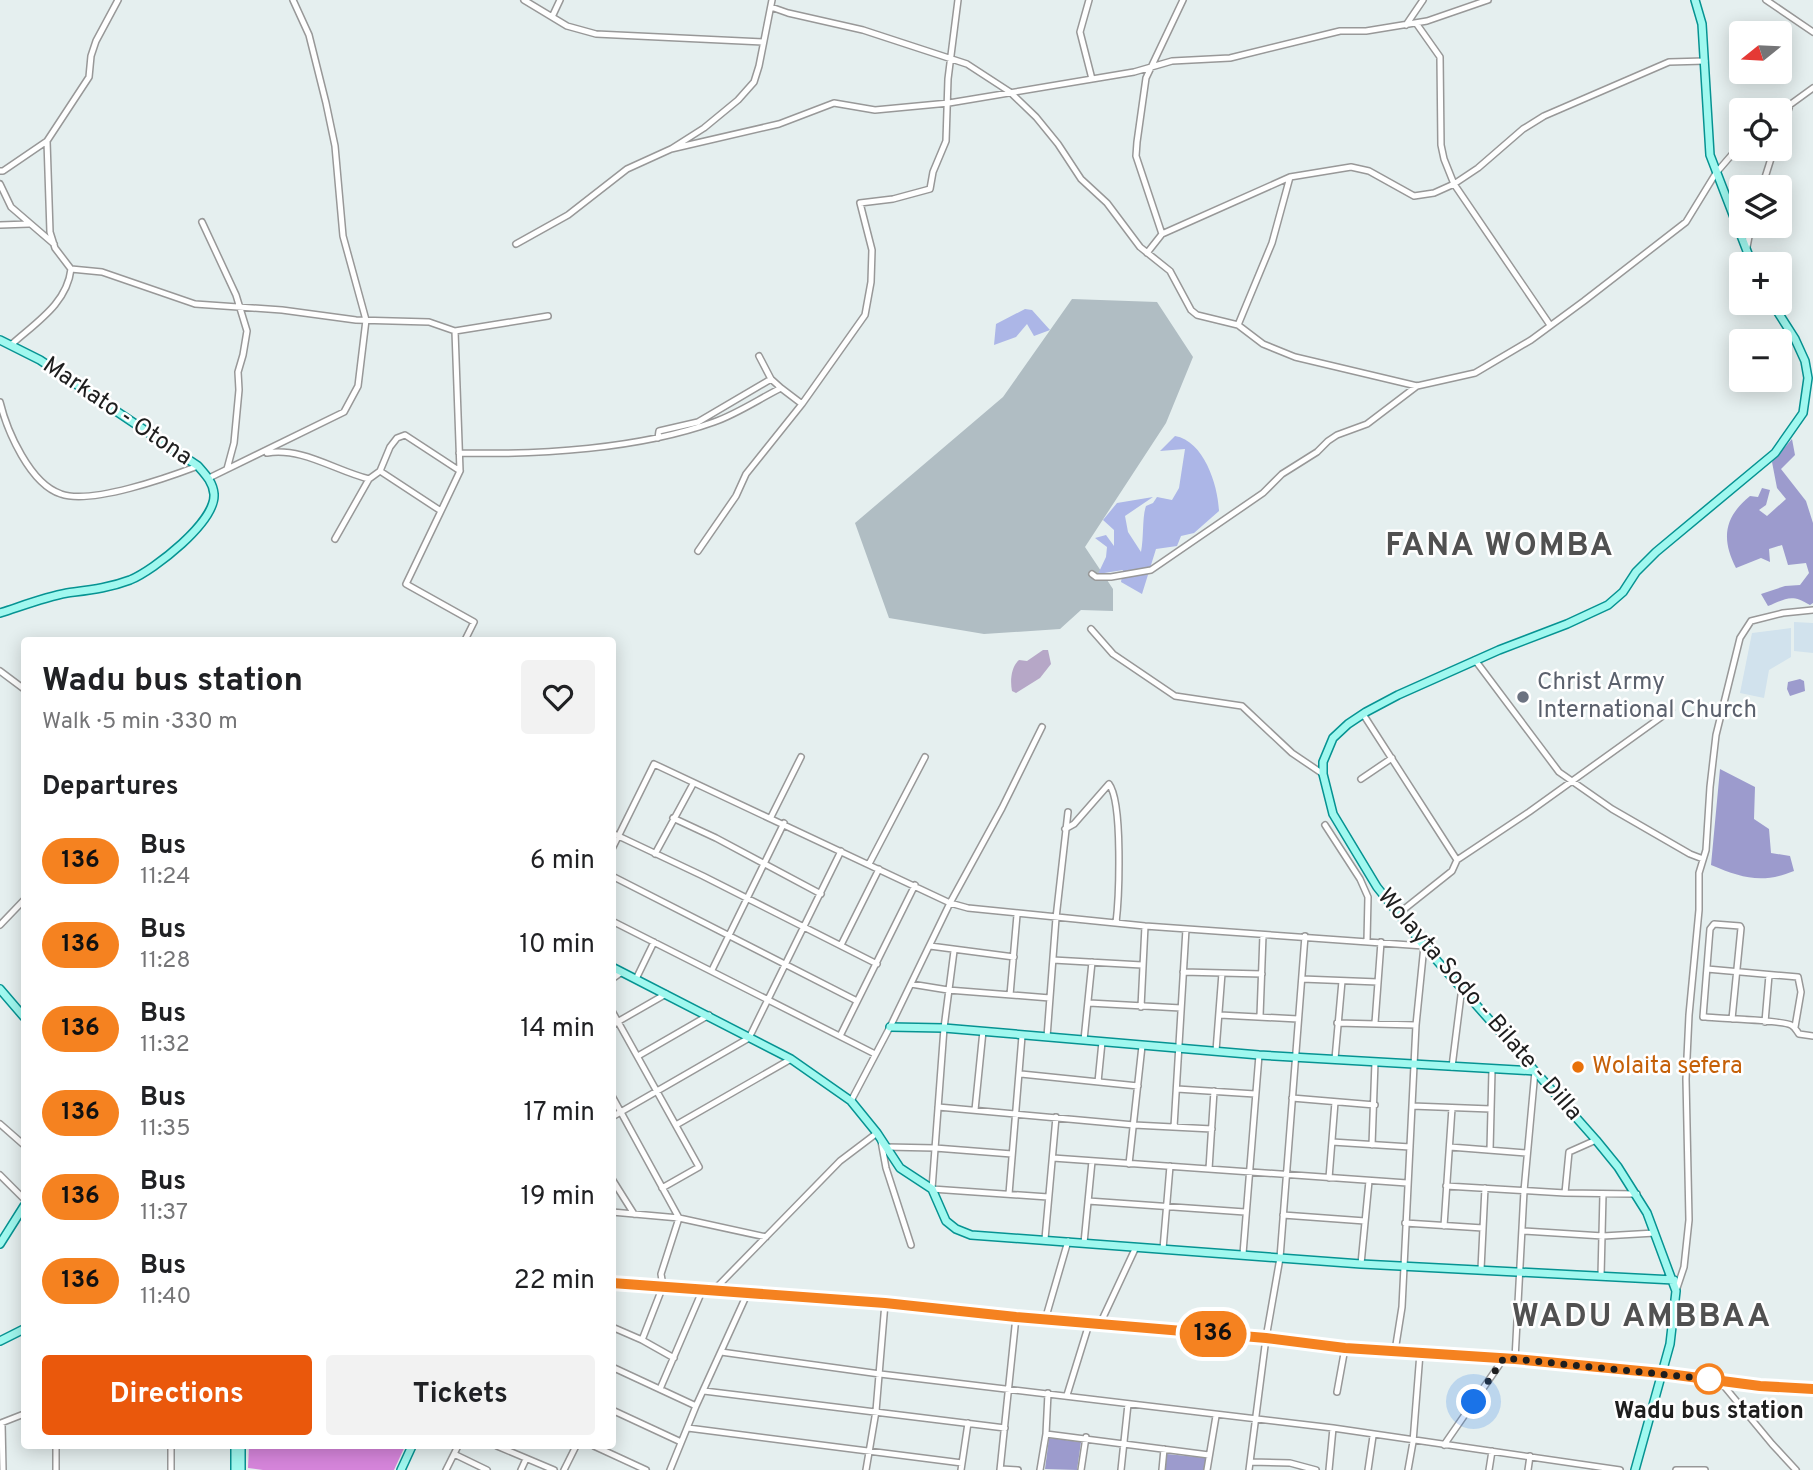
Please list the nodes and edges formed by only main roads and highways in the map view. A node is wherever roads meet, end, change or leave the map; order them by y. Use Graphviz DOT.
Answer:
graph roads {
  1 [pos="1695,0"];
  2 [pos="1747,252"];
  3 [pos="1780,315"];
  4 [pos="0,341"];
  5 [pos="0,613"];
  6 [pos="616,969"];
  7 [pos="0,989"];
  8 [pos="21,1013"];
  9 [pos="890,1027"];
  10 [pos="1535,1071"];
  11 [pos="21,1211"];
  12 [pos="0,1244"];
  13 [pos="1674,1280"];
  14 [pos="616,1283"];
  15 [pos="21,1330"];
  16 [pos="0,1341"];
  17 [pos="1661,1373"];
  18 [pos="1813,1389"];
  19 [pos="234,1449"];
  20 [pos="241,1449"];
  21 [pos="411,1449"];
  22 [pos="235,1470"];
  23 [pos="241,1470"];
  24 [pos="401,1470"];
  25 [pos="1635,1470"];
  1 -- 2 [label="main road"];
  3 -- 10 [label="main road, Wolayta Sodo - Bilate - Dilla"];
  4 -- 5 [label="main road, Markato - Otona"];
  6 -- 13 [label="main road"];
  7 -- 8 [label="main road"];
  9 -- 10 [label="main road"];
  10 -- 13 [label="main road, Wolayta Sodo - Bilate - Dilla"];
  11 -- 12 [label="main road"];
  13 -- 17 [label="main road, Wolayta Sodo - Bilate - Dilla"];
  14 -- 17 [label="main road"];
  15 -- 16 [label="main road"];
  17 -- 18 [label="main road"];
  17 -- 25 [label="main road, Wolayta Sodo - Bilate - Dilla"];
  19 -- 22 [label="main road"];
  20 -- 23 [label="main road"];
  21 -- 24 [label="main road"];
}
